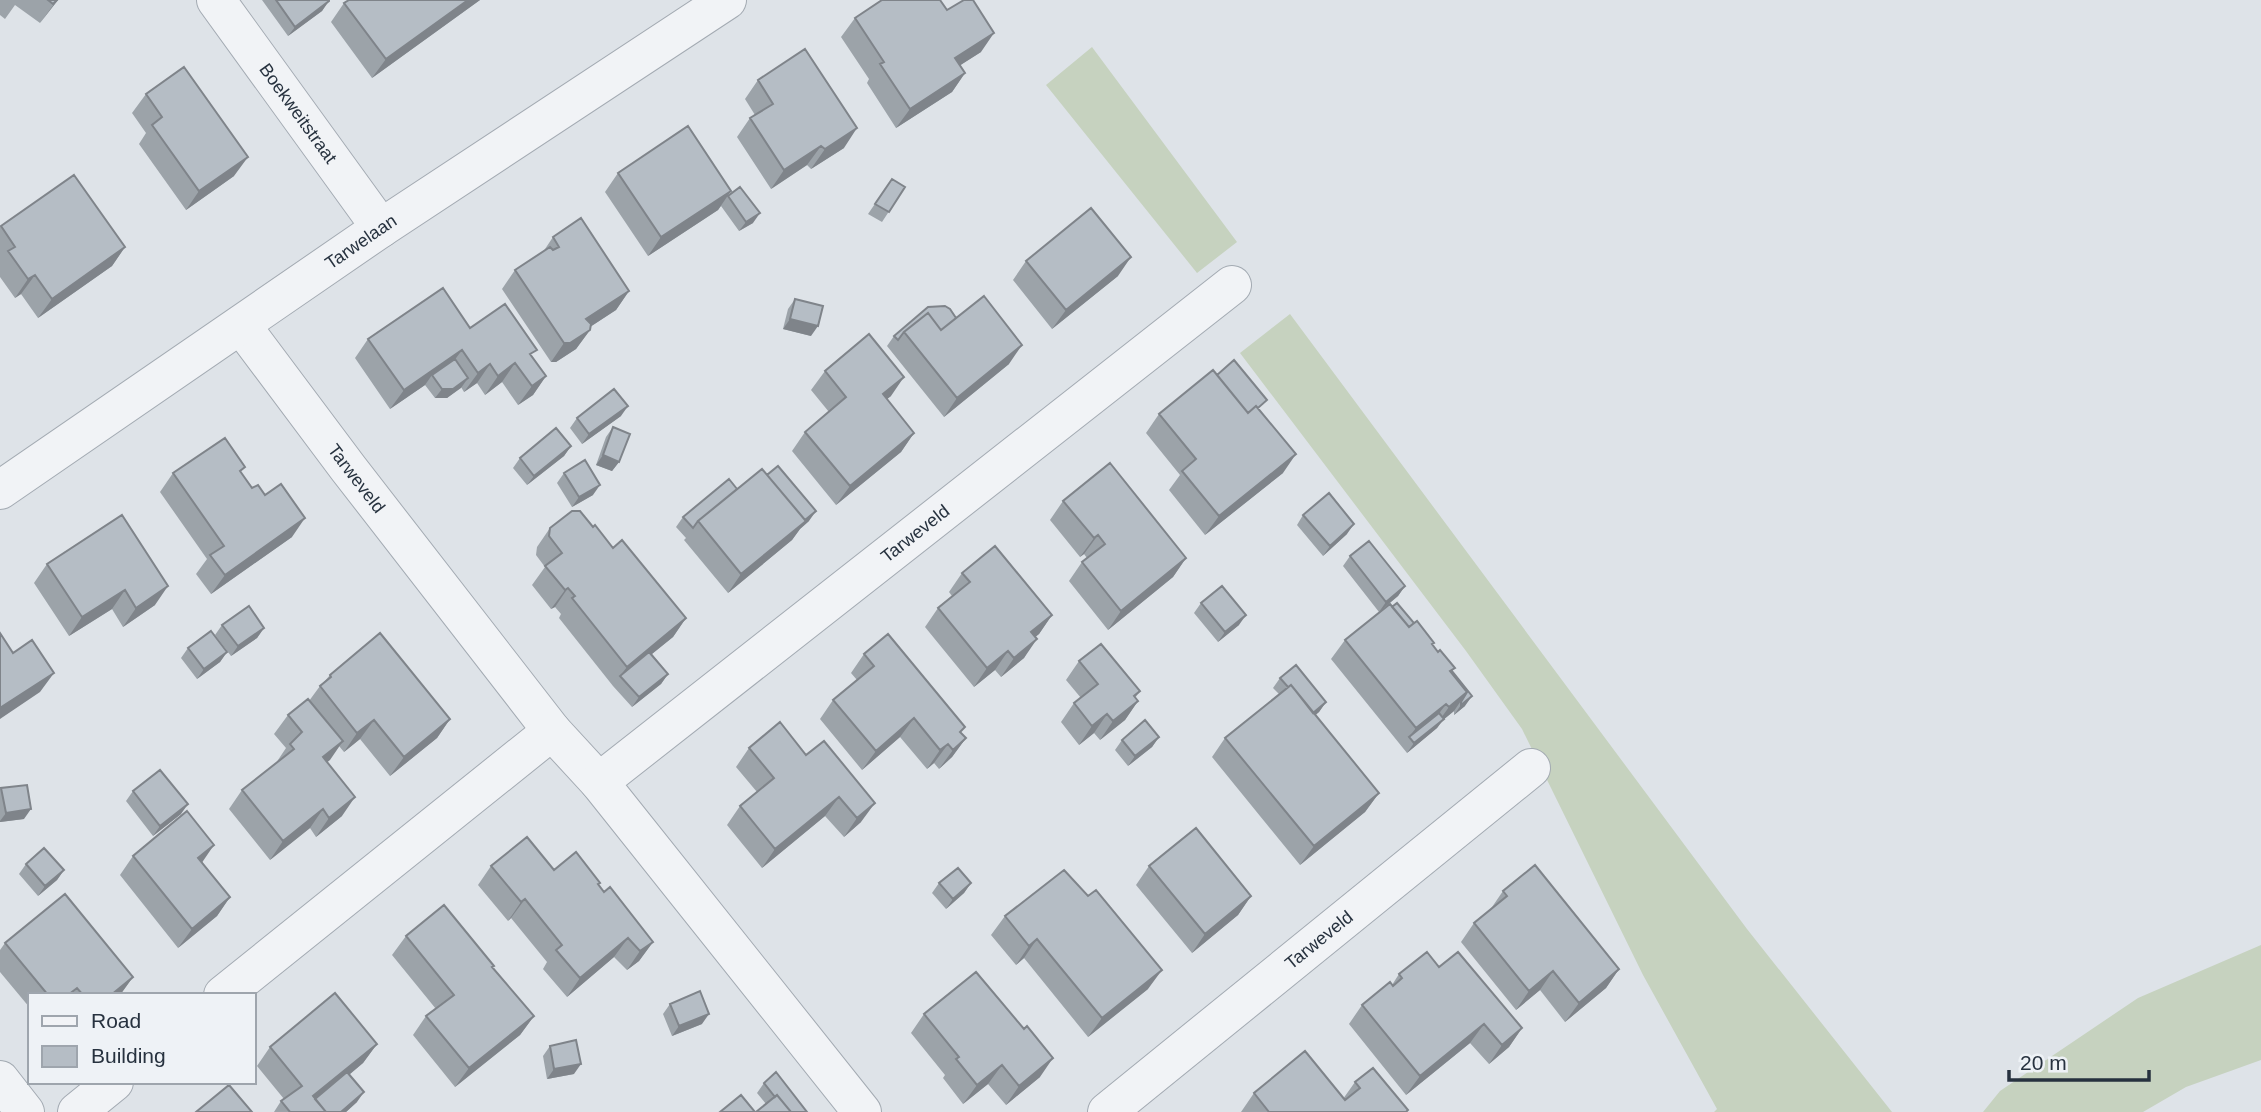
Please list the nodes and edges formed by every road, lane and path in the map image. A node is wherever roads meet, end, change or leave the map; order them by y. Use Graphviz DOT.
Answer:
graph roads {
  1 [pos="216,0"];
  2 [pos="727,0"];
  3 [pos="381,228"];
  4 [pos="1231,285"];
  5 [pos="241,325"];
  6 [pos="0,490"];
  7 [pos="552,731"];
  8 [pos="1531,768"];
  9 [pos="598,782"];
  10 [pos="225,993"];
  11 [pos="0,1080"];
  12 [pos="112,1084"];
  13 [pos="25,1112"];
  14 [pos="77,1112"];
  15 [pos="862,1112"];
  16 [pos="1107,1112"];
  1 -- 3 [label="street, Boekweitstraat"];
  2 -- 3 [label="street, Tarwelaan"];
  3 -- 5 [label="street, Tarwelaan"];
  4 -- 9 [label="street, Tarweveld"];
  5 -- 6 [label="street, Tarwelaan"];
  5 -- 7 [label="street, Tarweveld"];
  7 -- 9 [label="street, Tarweveld"];
  7 -- 10 [label="street"];
  8 -- 16 [label="street, Tarweveld"];
  9 -- 15 [label="street, Tarweveld"];
  11 -- 13 [label="street"];
  12 -- 14 [label="street"];
}
